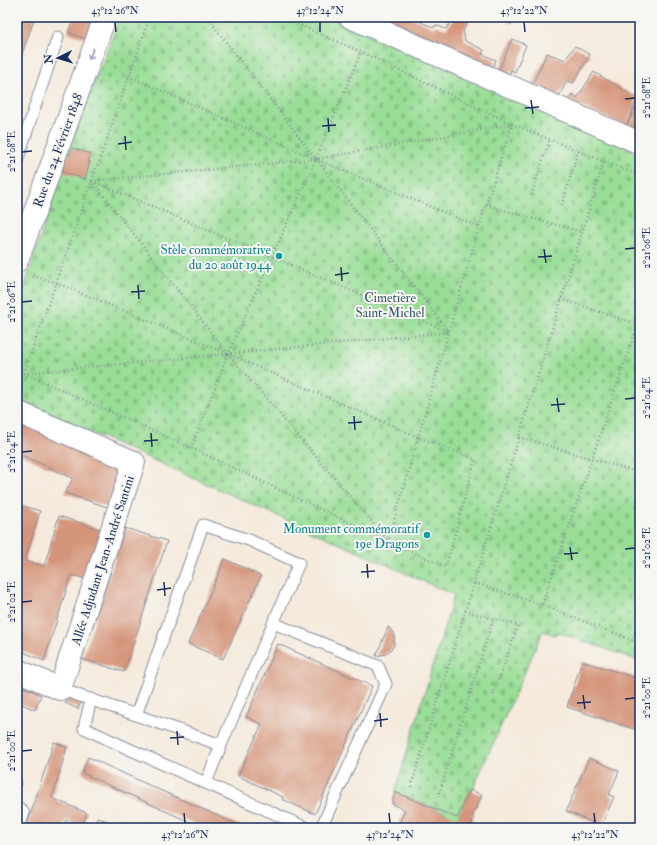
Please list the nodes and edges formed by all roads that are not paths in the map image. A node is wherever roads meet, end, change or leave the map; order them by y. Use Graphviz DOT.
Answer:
graph roads {
  1 [pos="104,17"];
  2 [pos="350,17"];
  3 [pos="58,37"];
  4 [pos="640,143"];
  5 [pos="17,162"];
  6 [pos="23,268"];
  7 [pos="17,412"];
  8 [pos="273,623"];
  9 [pos="17,670"];
  10 [pos="60,689"];
  11 [pos="91,699"];
  12 [pos="136,715"];
  13 [pos="221,745"];
  14 [pos="206,783"];
  15 [pos="307,828"];
  16 [pos="321,828"];
  1 -- 6 [label="street, Rue du 24 Février 1848, one-way"];
  2 -- 4 [label="street"];
  3 -- 5 [label="lane"];
  7 -- 10 [label="street, Allée Adjudant Jean-André Santini"];
  8 -- 12 [label="lane"];
  8 -- 13 [label="lane"];
  8 -- 16 [label="lane"];
  9 -- 10 [label="street"];
  10 -- 11 [label="lane"];
  11 -- 12 [label="lane"];
  11 -- 14 [label="lane"];
  12 -- 13 [label="lane"];
  13 -- 14 [label="lane"];
  14 -- 15 [label="lane"];
}
